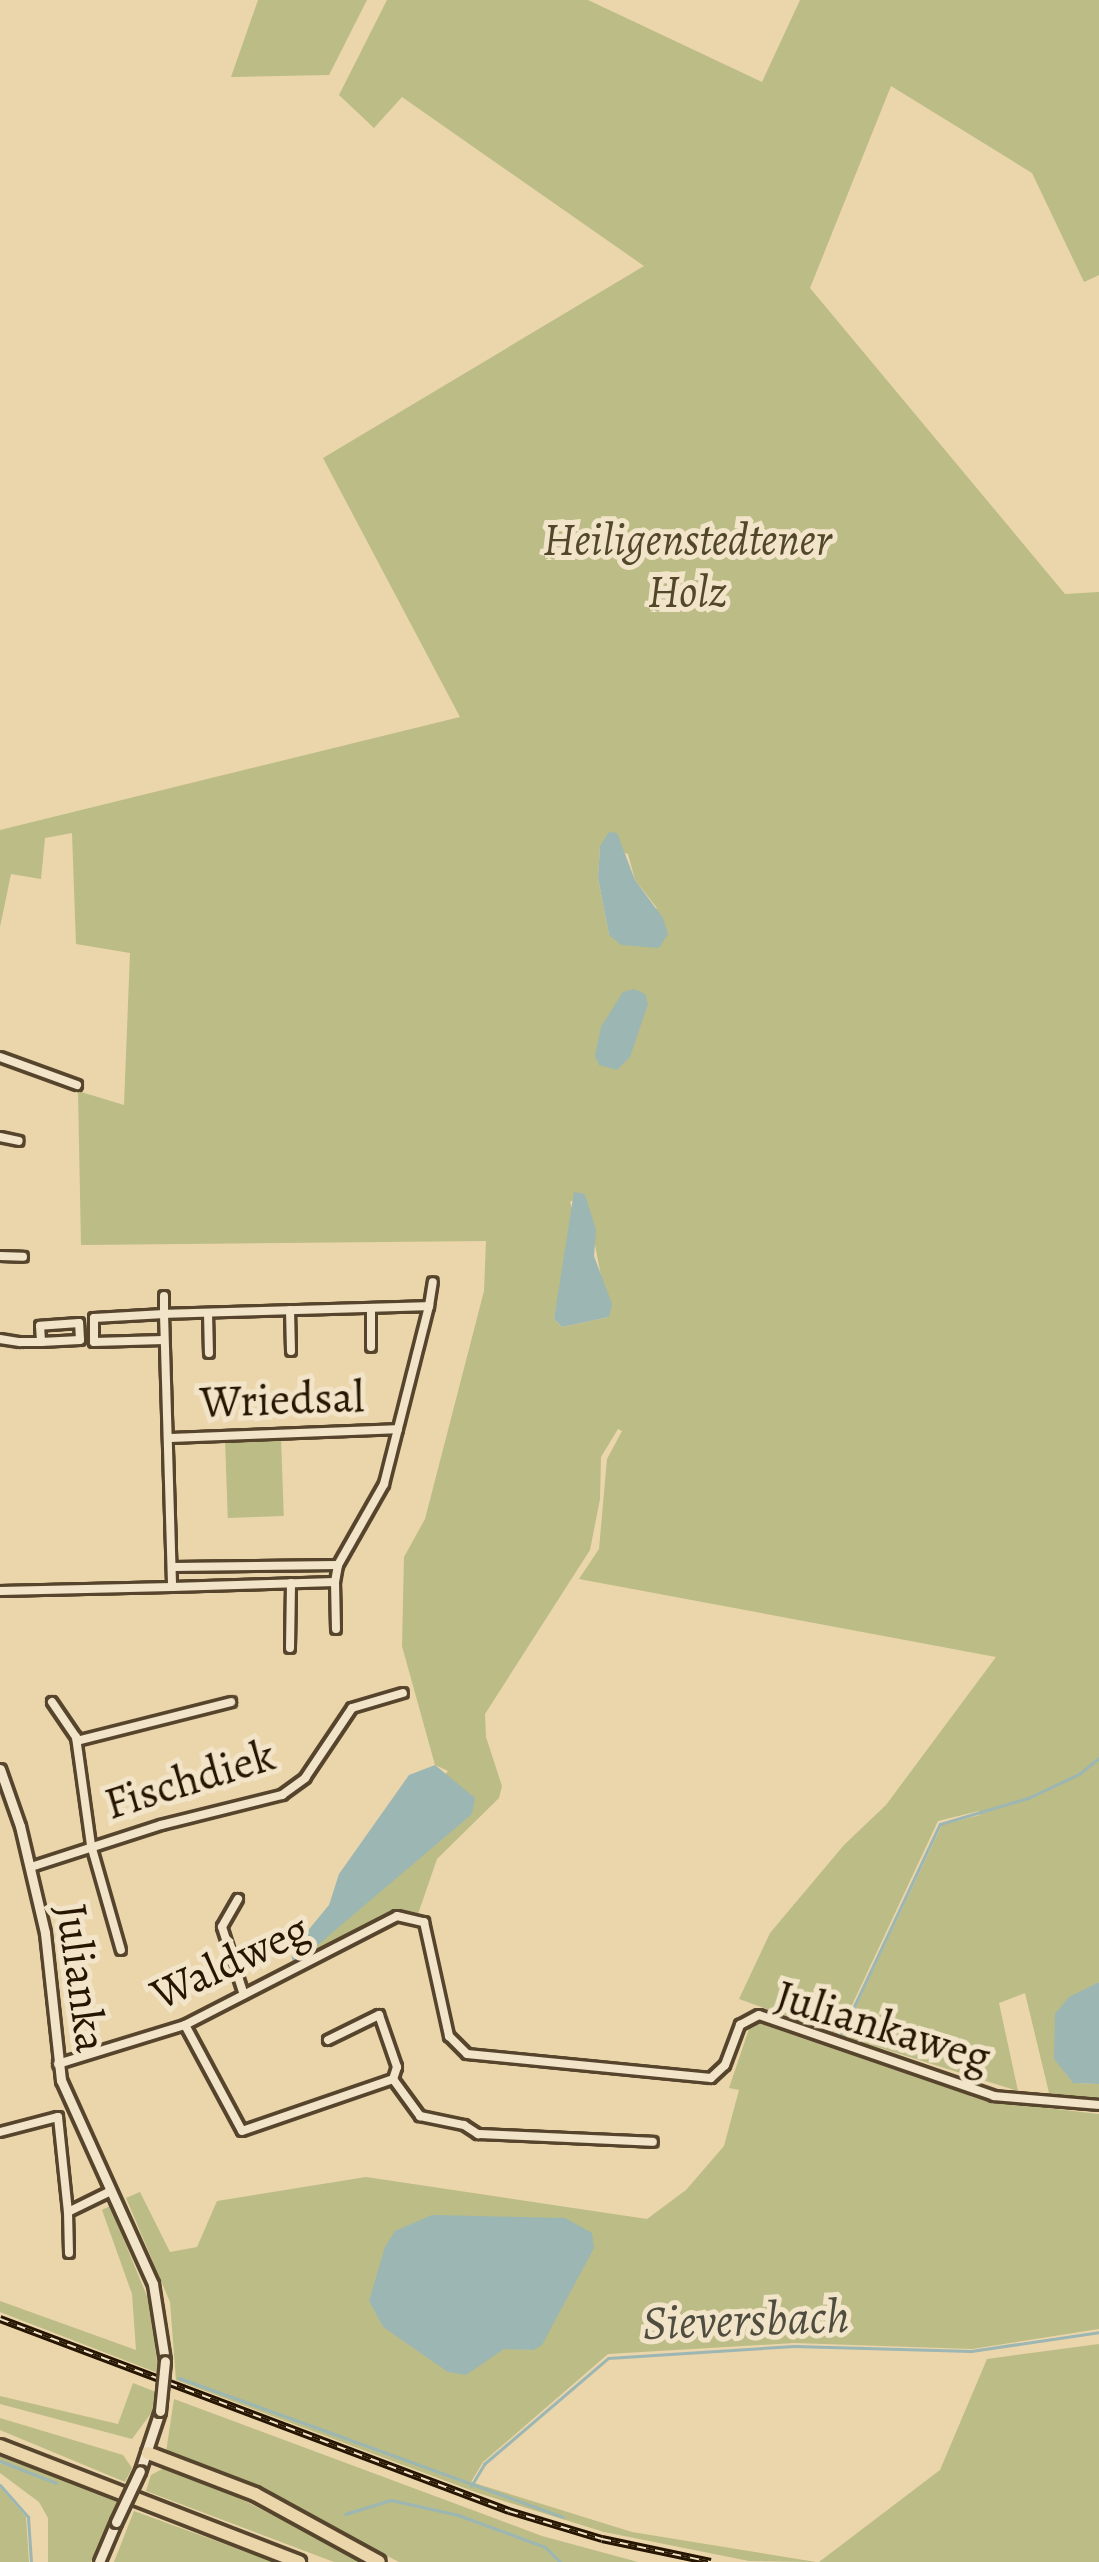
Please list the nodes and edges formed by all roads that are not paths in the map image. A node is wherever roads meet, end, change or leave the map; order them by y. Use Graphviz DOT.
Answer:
graph roads {
  1 [pos="0,1058"];
  2 [pos="77,1085"];
  3 [pos="0,1137"];
  4 [pos="19,1142"];
  5 [pos="0,1256"];
  6 [pos="23,1257"];
  7 [pos="433,1282"];
  8 [pos="164,1295"];
  9 [pos="428,1306"];
  10 [pos="371,1308"];
  11 [pos="290,1310"];
  12 [pos="208,1312"];
  13 [pos="164,1314"];
  14 [pos="0,1339"];
  15 [pos="165,1340"];
  16 [pos="40,1342"];
  17 [pos="371,1347"];
  18 [pos="291,1351"];
  19 [pos="209,1353"];
  20 [pos="398,1429"];
  21 [pos="168,1438"];
  22 [pos="338,1565"];
  23 [pos="173,1567"];
  24 [pos="290,1582"];
  25 [pos="335,1582"];
  26 [pos="172,1588"];
  27 [pos="0,1591"];
  28 [pos="336,1629"];
  29 [pos="290,1648"];
  30 [pos="403,1693"];
  31 [pos="52,1702"];
  32 [pos="231,1702"];
  33 [pos="77,1741"];
  34 [pos="0,1769"];
  35 [pos="91,1845"];
  36 [pos="31,1867"];
  37 [pos="238,1899"];
  38 [pos="424,1922"];
  39 [pos="121,1950"];
  40 [pos="244,1995"];
  41 [pos="185,2025"];
  42 [pos="328,2040"];
  43 [pos="58,2064"];
  44 [pos="393,2079"];
  45 [pos="1099,2105"];
  46 [pos="0,2132"];
  47 [pos="653,2142"];
  48 [pos="110,2191"];
  49 [pos="68,2212"];
  50 [pos="69,2253"];
  51 [pos="0,2446"];
  52 [pos="148,2453"];
  53 [pos="99,2562"];
  54 [pos="298,2562"];
  55 [pos="379,2562"];
  1 -- 2 [label="street"];
  3 -- 4 [label="street"];
  5 -- 6 [label="street"];
  7 -- 9 [label="street, Wriedsal"];
  8 -- 13 [label="street, Wriedsal"];
  9 -- 10 [label="street, Wriedsal"];
  9 -- 20 [label="street, Wriedsal"];
  10 -- 11 [label="street, Wriedsal"];
  10 -- 17 [label="street, Wriedsal"];
  11 -- 12 [label="street, Wriedsal"];
  11 -- 18 [label="street, Wriedsal"];
  12 -- 13 [label="street, Wriedsal"];
  12 -- 19 [label="street, Wriedsal"];
  13 -- 15 [label="street, Wriedsal"];
  13 -- 15 [label="street, Wriedsal"];
  14 -- 16 [label="street"];
  15 -- 21 [label="street, Wriedsal"];
  16 -- 16 [label="street"];
  20 -- 21 [label="street, Wriedsal"];
  20 -- 22 [label="street, Wriedsal"];
  21 -- 23 [label="street, Wriedsal"];
  22 -- 23 [label="street"];
  22 -- 25 [label="street, Wriedsal"];
  23 -- 26 [label="street, Wriedsal"];
  24 -- 25 [label="street"];
  24 -- 26 [label="street"];
  24 -- 29 [label="street"];
  25 -- 28 [label="street, Wriedsal"];
  26 -- 27 [label="street"];
  30 -- 35 [label="street, Fischdiek"];
  31 -- 33 [label="street"];
  32 -- 33 [label="street"];
  33 -- 35 [label="street"];
  34 -- 36 [label="street, Julianka"];
  35 -- 36 [label="street, Fischdiek"];
  35 -- 39 [label="street"];
  36 -- 43 [label="street, Julianka"];
  37 -- 40 [label="street"];
  38 -- 40 [label="street, Waldweg"];
  38 -- 45 [label="street, Juliankaweg"];
  40 -- 41 [label="street, Waldweg"];
  41 -- 43 [label="street, Waldweg"];
  41 -- 44 [label="street"];
  42 -- 44 [label="street"];
  43 -- 48 [label="street, Julianka"];
  44 -- 47 [label="street"];
  46 -- 49 [label="street, Julianka"];
  48 -- 49 [label="street"];
  48 -- 52 [label="street, Julianka, bridge"];
  49 -- 50 [label="street, Julianka"];
  51 -- 54 [label="highway"];
  52 -- 53 [label="street, Julianka, bridge"];
  52 -- 55 [label="highway"];
}
